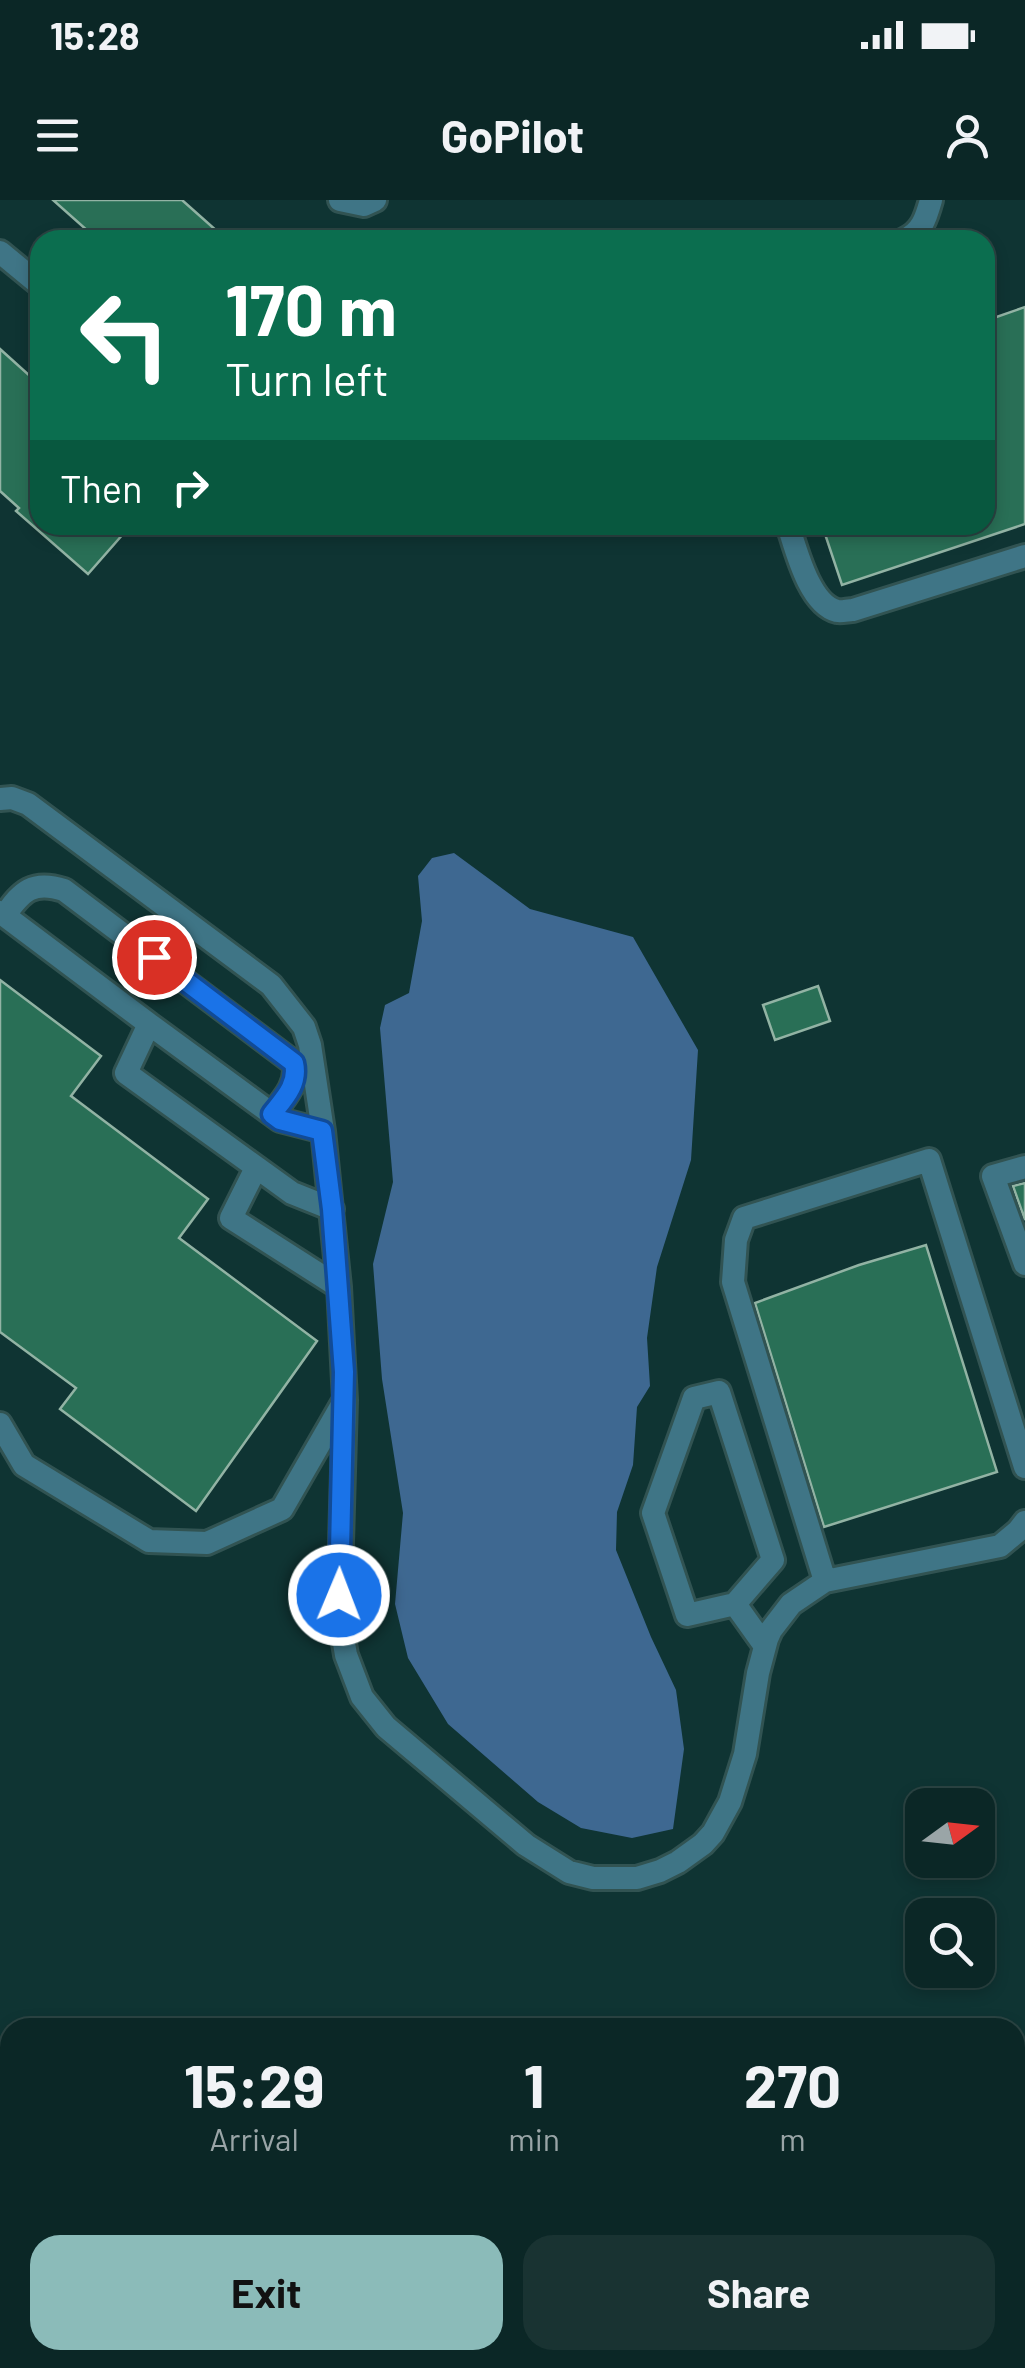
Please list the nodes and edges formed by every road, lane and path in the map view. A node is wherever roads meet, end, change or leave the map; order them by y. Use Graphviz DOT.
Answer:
graph roads {
  1 [pos="340,200"];
  2 [pos="374,200"];
  3 [pos="931,200"];
  4 [pos="918,230"];
  5 [pos="0,252"];
  6 [pos="30,277"];
  7 [pos="792,535"];
  8 [pos="1025,556"];
  9 [pos="0,799"];
  10 [pos="2,914"];
  11 [pos="148,1024"];
  12 [pos="272,1114"];
  13 [pos="322,1131"];
  14 [pos="1025,1167"];
  15 [pos="256,1168"];
  16 [pos="332,1209"];
  17 [pos="1025,1264"];
  18 [pos="339,1287"];
  19 [pos="344,1400"];
  20 [pos="0,1424"];
  21 [pos="1025,1467"];
  22 [pos="1025,1522"];
  23 [pos="825,1581"];
  24 [pos="734,1604"];
  25 [pos="765,1646"];
  1 -- 2 [label="street"];
  3 -- 4 [label="street"];
  5 -- 6 [label="street"];
  7 -- 8 [label="street"];
  9 -- 13 [label="street"];
  10 -- 11 [label="street"];
  10 -- 12 [label="street"];
  11 -- 12 [label="street"];
  11 -- 15 [label="street"];
  12 -- 13 [label="street"];
  13 -- 16 [label="street"];
  14 -- 17 [label="street"];
  15 -- 16 [label="street"];
  15 -- 18 [label="street"];
  16 -- 18 [label="street"];
  18 -- 19 [label="street"];
  19 -- 20 [label="street"];
  19 -- 25 [label="street"];
  21 -- 23 [label="street"];
  22 -- 23 [label="street"];
  23 -- 25 [label="street"];
  24 -- 24 [label="street"];
  24 -- 25 [label="street"];
}
